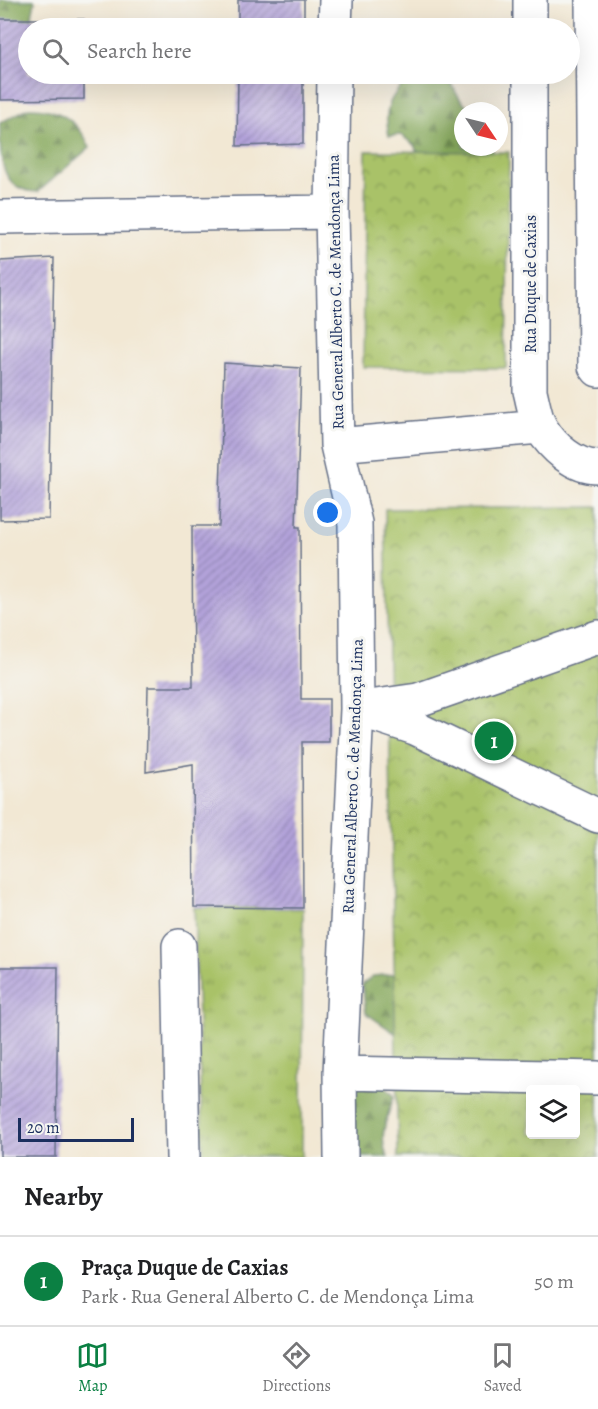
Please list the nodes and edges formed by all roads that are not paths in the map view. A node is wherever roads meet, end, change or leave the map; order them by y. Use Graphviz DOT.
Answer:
graph roads {
  1 [pos="336,0"];
  2 [pos="530,0"];
  3 [pos="592,0"];
  4 [pos="335,18"];
  5 [pos="530,18"];
  6 [pos="334,84"];
  7 [pos="530,84"];
  8 [pos="332,212"];
  9 [pos="0,217"];
  10 [pos="598,370"];
  11 [pos="540,427"];
  12 [pos="338,445"];
  13 [pos="594,467"];
  14 [pos="598,637"];
  15 [pos="357,709"];
  16 [pos="598,816"];
  17 [pos="179,946"];
  18 [pos="340,1073"];
  19 [pos="598,1078"];
  20 [pos="183,1157"];
  21 [pos="341,1157"];
  1 -- 4 [label="street"];
  2 -- 5 [label="street"];
  3 -- 10 [label="street"];
  6 -- 8 [label="street, Rua General Alberto C. de Mendonça Lima"];
  7 -- 11 [label="street, Rua Duque de Caxias"];
  8 -- 9 [label="street"];
  8 -- 12 [label="street, Rua General Alberto C. de Mendonça Lima"];
  11 -- 12 [label="street"];
  11 -- 13 [label="street, Rua Duque de Caxias"];
  12 -- 15 [label="street, Rua General Alberto C. de Mendonça Lima"];
  14 -- 15 [label="street"];
  15 -- 16 [label="street"];
  15 -- 18 [label="street, Rua General Alberto C. de Mendonça Lima"];
  17 -- 20 [label="street"];
  18 -- 19 [label="street"];
  18 -- 21 [label="street, Rua General Alberto C. de Mendonça Lima"];
}
